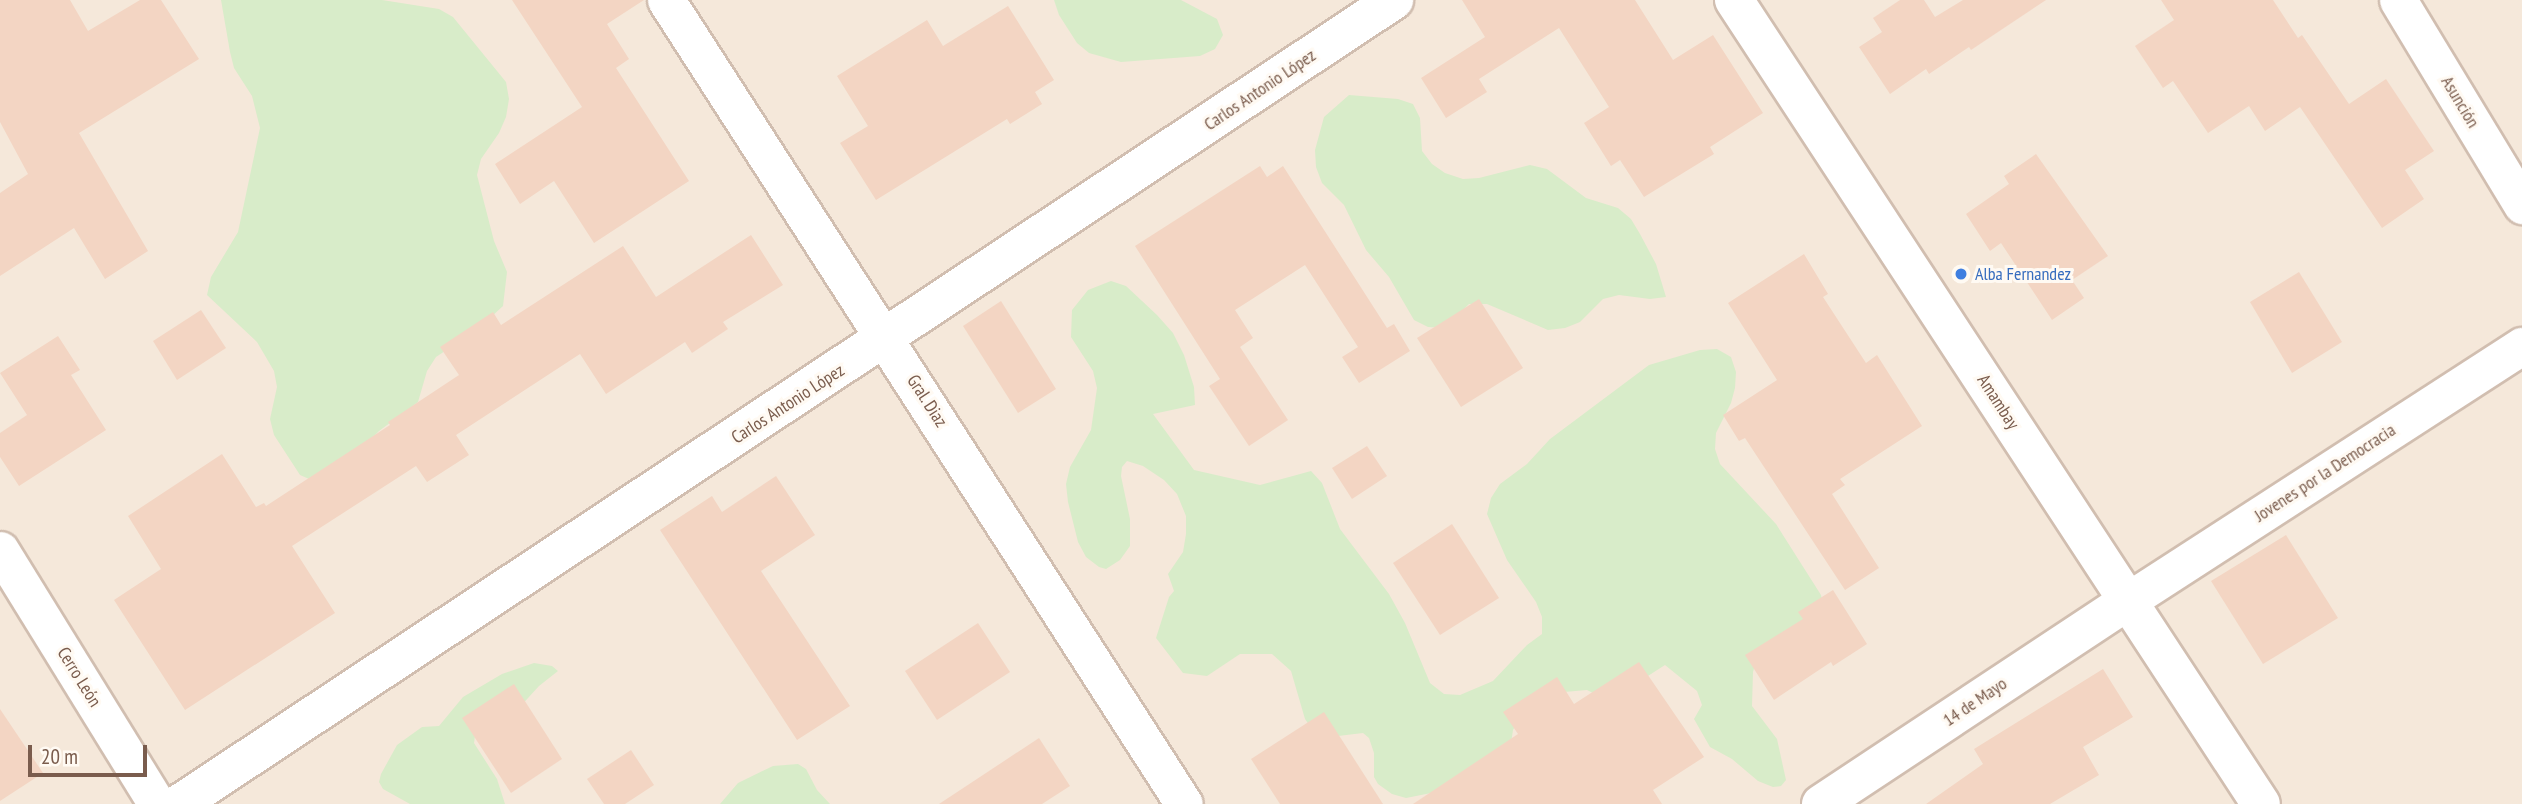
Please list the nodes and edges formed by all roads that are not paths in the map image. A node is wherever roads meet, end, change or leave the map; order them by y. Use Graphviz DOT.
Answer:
graph roads {
  1 [pos="666,0"];
  2 [pos="1394,0"];
  3 [pos="1734,0"];
  4 [pos="2398,0"];
  5 [pos="2522,205"];
  6 [pos="887,338"];
  7 [pos="2522,346"];
  8 [pos="0,550"];
  9 [pos="2129,600"];
  10 [pos="157,804"];
  11 [pos="179,804"];
  12 [pos="1185,804"];
  13 [pos="1821,804"];
  14 [pos="2261,804"];
  1 -- 6 [label="street, Gral. Diaz"];
  2 -- 6 [label="main road, Carlos Antonio López"];
  3 -- 9 [label="main road, Amambay"];
  4 -- 5 [label="street, Asunción"];
  6 -- 11 [label="main road, Carlos Antonio López"];
  6 -- 12 [label="street, Gral. Diaz"];
  7 -- 9 [label="street, Jovenes por la Democracia"];
  8 -- 10 [label="street, Cerro León"];
  9 -- 13 [label="main road, 14 de Mayo"];
  9 -- 14 [label="main road, Amambay"];
}
